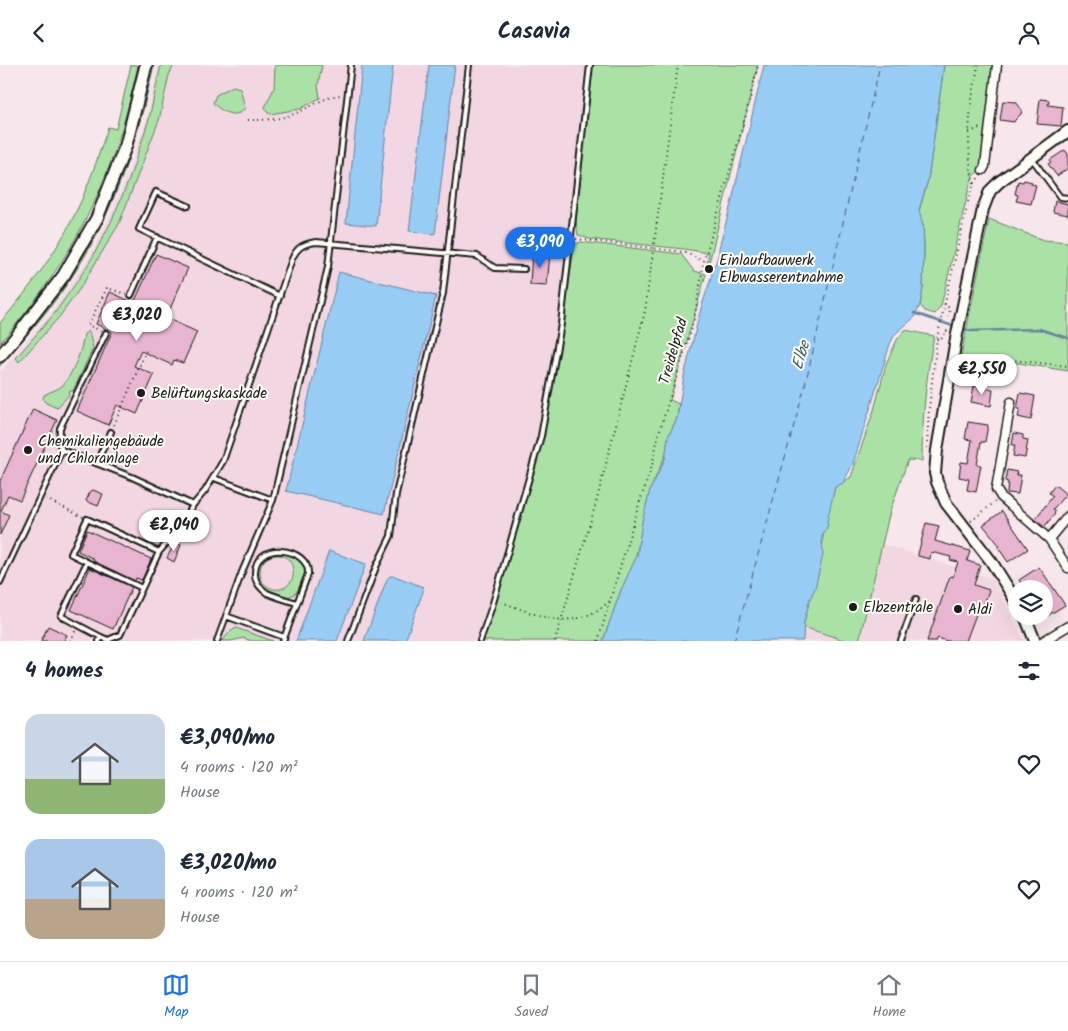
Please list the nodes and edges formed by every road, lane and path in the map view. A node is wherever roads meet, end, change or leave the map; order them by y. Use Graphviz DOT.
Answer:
graph roads {
  1 [pos="146,65"];
  2 [pos="351,65"];
  3 [pos="469,65"];
  4 [pos="590,65"];
  5 [pos="678,65"];
  6 [pos="758,65"];
  7 [pos="978,65"];
  8 [pos="997,65"];
  9 [pos="348,95"];
  10 [pos="248,120"];
  11 [pos="990,126"];
  12 [pos="1068,131"];
  13 [pos="969,132"];
  14 [pos="1031,158"];
  15 [pos="983,170"];
  16 [pos="974,184"];
  17 [pos="1068,198"];
  18 [pos="188,206"];
  19 [pos="157,237"];
  20 [pos="571,238"];
  21 [pos="331,243"];
  22 [pos="654,248"];
  23 [pos="448,253"];
  24 [pos="704,261"];
  25 [pos="524,269"];
  26 [pos="131,295"];
  27 [pos="280,295"];
  28 [pos="944,305"];
  29 [pos="948,316"];
  30 [pos="945,331"];
  31 [pos="106,333"];
  32 [pos="937,339"];
  33 [pos="146,351"];
  34 [pos="0,356"];
  35 [pos="951,365"];
  36 [pos="1068,366"];
  37 [pos="1010,402"];
  38 [pos="111,432"];
  39 [pos="62,449"];
  40 [pos="927,450"];
  41 [pos="96,463"];
  42 [pos="214,478"];
  43 [pos="40,496"];
  44 [pos="1001,497"];
  45 [pos="273,500"];
  46 [pos="193,505"];
  47 [pos="1068,516"];
  48 [pos="87,519"];
  49 [pos="964,526"];
  50 [pos="1049,539"];
  51 [pos="159,552"];
  52 [pos="87,562"];
  53 [pos="1068,568"];
  54 [pos="0,582"];
  55 [pos="142,588"];
  56 [pos="1008,588"];
  57 [pos="916,599"];
  58 [pos="494,600"];
  59 [pos="610,601"];
  60 [pos="297,603"];
  61 [pos="226,616"];
  62 [pos="562,619"];
  63 [pos="78,625"];
  64 [pos="1029,625"];
  65 [pos="1068,627"];
  66 [pos="100,639"];
  67 [pos="283,639"];
  68 [pos="70,641"];
  69 [pos="217,641"];
  70 [pos="348,641"];
  71 [pos="480,641"];
  72 [pos="554,641"];
  73 [pos="598,641"];
  74 [pos="901,641"];
  75 [pos="1036,641"];
  76 [pos="1043,641"];
  1 -- 34 [label="main road"];
  2 -- 9 [label="lane"];
  3 -- 23 [label="lane"];
  4 -- 20 [label="lane"];
  5 -- 22 [label="path"];
  6 -- 24 [label="path, Treidelpfad"];
  7 -- 13 [label="path"];
  8 -- 11 [label="street"];
  9 -- 10 [label="path"];
  9 -- 21 [label="lane"];
  11 -- 13 [label="path"];
  11 -- 15 [label="street"];
  12 -- 14 [label="street"];
  13 -- 16 [label="path"];
  14 -- 17 [label="lane"];
  14 -- 35 [label="street, bridge"];
  15 -- 16 [label="path"];
  16 -- 28 [label="path"];
  18 -- 19 [label="lane"];
  19 -- 26 [label="lane"];
  19 -- 27 [label="lane"];
  20 -- 22 [label="path"];
  20 -- 58 [label="lane"];
  21 -- 23 [label="lane"];
  21 -- 27 [label="lane"];
  21 -- 45 [label="lane"];
  22 -- 24 [label="path"];
  22 -- 62 [label="path"];
  23 -- 25 [label="lane"];
  23 -- 70 [label="lane"];
  24 -- 59 [label="path, Treidelpfad"];
  26 -- 31 [label="path"];
  27 -- 42 [label="lane"];
  28 -- 29 [label="path"];
  28 -- 32 [label="path"];
  30 -- 32 [label="path"];
  31 -- 39 [label="lane"];
  32 -- 40 [label="path"];
  33 -- 38 [label="path"];
  35 -- 36 [label="path"];
  35 -- 49 [label="street"];
  37 -- 44 [label="street"];
  38 -- 41 [label="lane"];
  39 -- 41 [label="lane"];
  39 -- 43 [label="lane"];
  41 -- 46 [label="lane"];
  42 -- 45 [label="lane"];
  42 -- 46 [label="lane"];
  43 -- 48 [label="path"];
  43 -- 54 [label="lane"];
  44 -- 49 [label="path"];
  44 -- 50 [label="street"];
  45 -- 61 [label="lane"];
  46 -- 51 [label="lane"];
  47 -- 50 [label="street"];
  48 -- 51 [label="lane"];
  48 -- 52 [label="lane"];
  49 -- 56 [label="street"];
  50 -- 53 [label="street"];
  51 -- 55 [label="lane"];
  52 -- 55 [label="lane"];
  52 -- 63 [label="lane"];
  55 -- 66 [label="lane"];
  57 -- 74 [label="lane"];
  58 -- 62 [label="path"];
  58 -- 71 [label="lane"];
  59 -- 62 [label="path"];
  59 -- 73 [label="path, Treidelpfad"];
  60 -- 60 [label="lane"];
  60 -- 67 [label="lane"];
  61 -- 67 [label="lane"];
  61 -- 69 [label="lane"];
  62 -- 72 [label="path"];
  63 -- 66 [label="lane"];
  63 -- 68 [label="path"];
  64 -- 75 [label="street"];
  65 -- 76 [label="street"];
}
